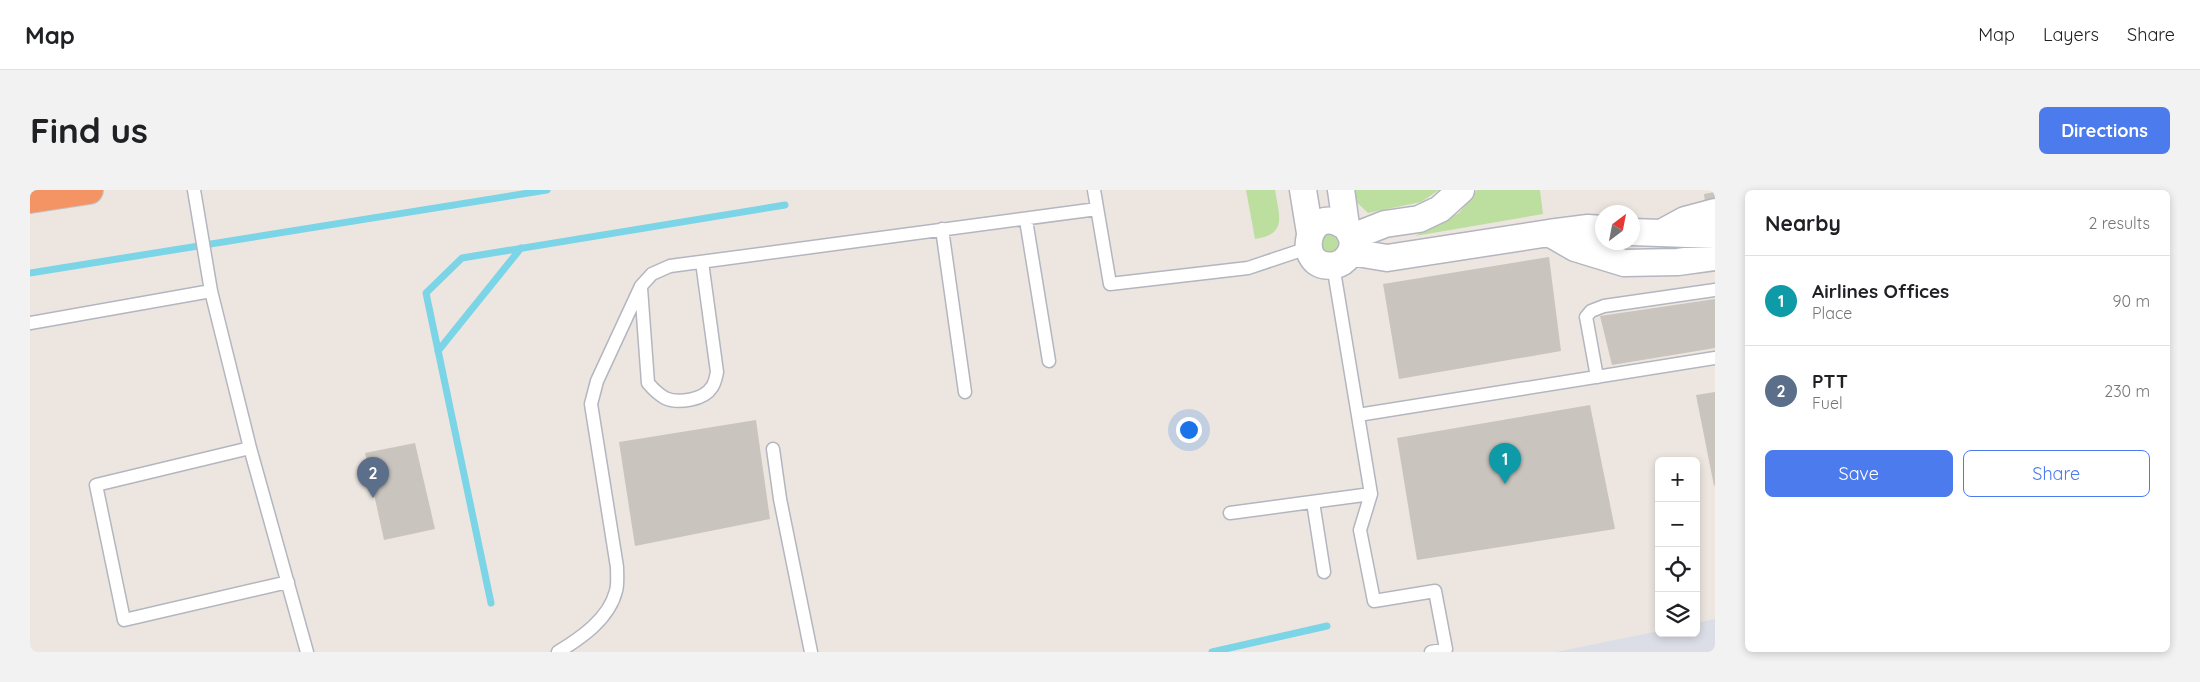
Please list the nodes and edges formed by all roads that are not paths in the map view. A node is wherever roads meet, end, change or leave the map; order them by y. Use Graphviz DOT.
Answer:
graph roads {
  1 [pos="88,190"];
  2 [pos="194,190"];
  3 [pos="1094,190"];
  4 [pos="1303,190"];
  5 [pos="1341,190"];
  6 [pos="1461,190"];
  7 [pos="30,199"];
  8 [pos="1097,209"];
  9 [pos="1715,212"];
  10 [pos="1026,220"];
  11 [pos="1595,228"];
  12 [pos="942,230"];
  13 [pos="1549,233"];
  14 [pos="1640,233"];
  15 [pos="1661,234"];
  16 [pos="1715,235"];
  17 [pos="1309,240"];
  18 [pos="1346,246"];
  19 [pos="1715,257"];
  20 [pos="702,262"];
  21 [pos="641,286"];
  22 [pos="1715,290"];
  23 [pos="211,291"];
  24 [pos="30,323"];
  25 [pos="1715,358"];
  26 [pos="1049,361"];
  27 [pos="1597,377"];
  28 [pos="964,392"];
  29 [pos="1358,415"];
  30 [pos="250,448"];
  31 [pos="773,449"];
  32 [pos="1371,494"];
  33 [pos="1313,502"];
  34 [pos="1230,513"];
  35 [pos="1324,572"];
  36 [pos="288,582"];
  37 [pos="307,652"];
  38 [pos="558,652"];
  39 [pos="811,652"];
  40 [pos="1431,652"];
  1 -- 7 [label="highway"];
  2 -- 23 [label="lane"];
  3 -- 8 [label="lane"];
  4 -- 17 [label="street"];
  5 -- 18 [label="street"];
  6 -- 18 [label="street"];
  8 -- 10 [label="lane"];
  8 -- 17 [label="lane"];
  9 -- 15 [label="street"];
  10 -- 12 [label="lane"];
  10 -- 26 [label="lane"];
  11 -- 13 [label="street"];
  12 -- 20 [label="lane"];
  12 -- 28 [label="lane"];
  13 -- 18 [label="street"];
  13 -- 19 [label="street"];
  14 -- 15 [label="street"];
  15 -- 16 [label="street"];
  17 -- 18 [label="street"];
  17 -- 18 [label="street"];
  18 -- 29 [label="lane"];
  20 -- 21 [label="lane"];
  20 -- 21 [label="lane"];
  21 -- 38 [label="lane"];
  22 -- 27 [label="lane"];
  23 -- 24 [label="lane"];
  23 -- 30 [label="lane"];
  25 -- 27 [label="lane"];
  27 -- 29 [label="lane"];
  29 -- 32 [label="lane"];
  30 -- 36 [label="lane"];
  30 -- 36 [label="lane"];
  31 -- 39 [label="lane"];
  32 -- 33 [label="lane"];
  32 -- 40 [label="lane"];
  33 -- 34 [label="lane"];
  33 -- 35 [label="lane"];
  36 -- 37 [label="lane"];
}
